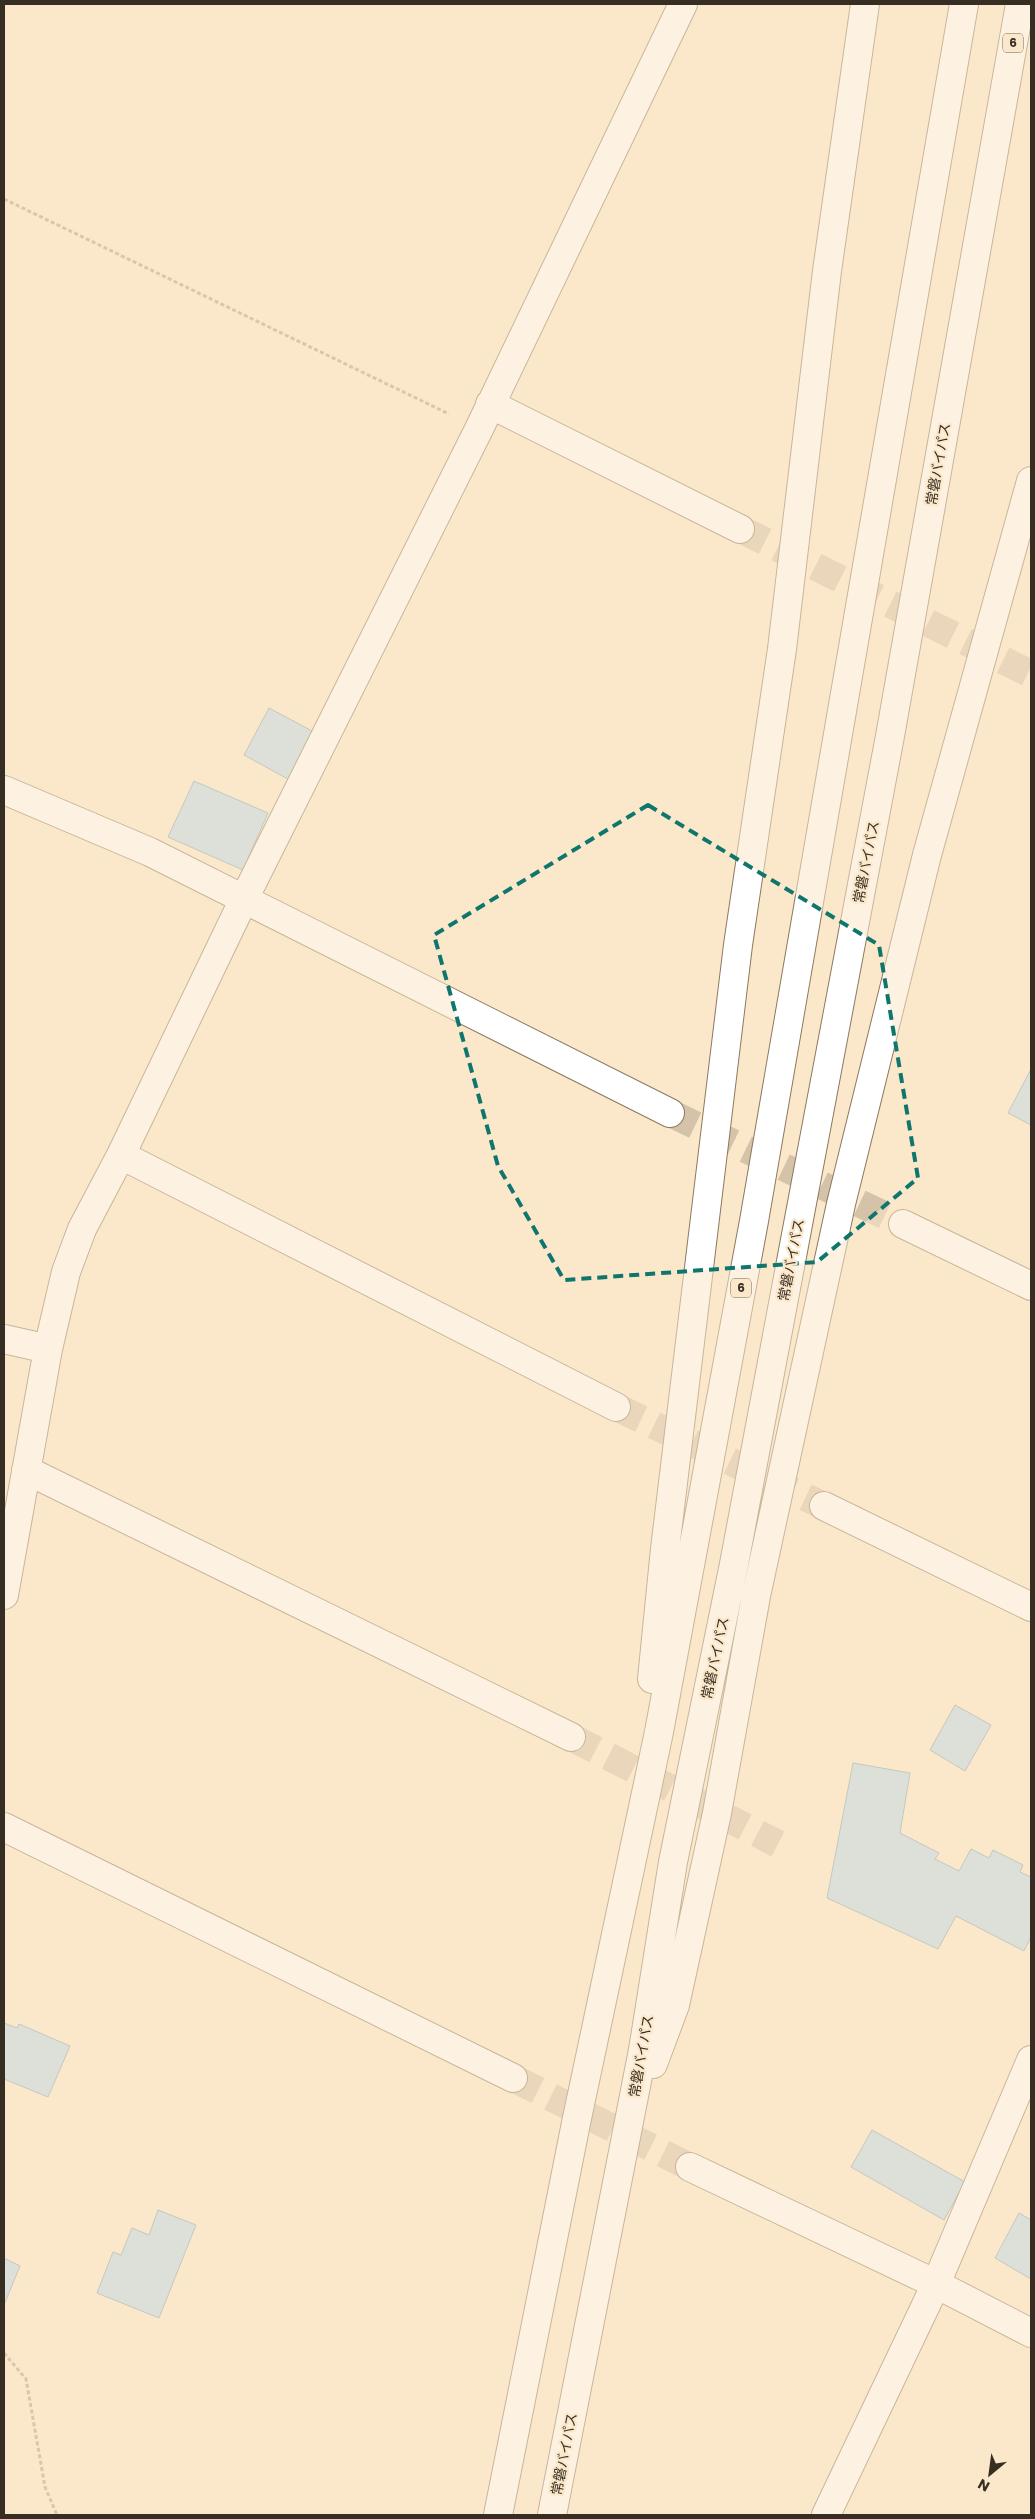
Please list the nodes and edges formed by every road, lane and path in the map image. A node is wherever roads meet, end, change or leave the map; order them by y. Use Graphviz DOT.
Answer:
graph roads {
  1 [pos="684,4"];
  2 [pos="865,4"];
  3 [pos="964,4"];
  4 [pos="1020,4"];
  5 [pos="4,199"];
  6 [pos="490,404"];
  7 [pos="478,429"];
  8 [pos="1031,481"];
  9 [pos="740,528"];
  10 [pos="4,790"];
  11 [pos="244,899"];
  12 [pos="670,1113"];
  13 [pos="121,1155"];
  14 [pos="902,1224"];
  15 [pos="1031,1286"];
  16 [pos="4,1339"];
  17 [pos="48,1349"];
  18 [pos="616,1407"];
  19 [pos="26,1470"];
  20 [pos="824,1506"];
  21 [pos="4,1594"];
  22 [pos="1031,1607"];
  23 [pos="571,1737"];
  24 [pos="4,1827"];
  25 [pos="638,1827"];
  26 [pos="1031,2060"];
  27 [pos="513,2078"];
  28 [pos="628,2130"];
  29 [pos="690,2167"];
  30 [pos="936,2284"];
  31 [pos="1031,2333"];
  32 [pos="4,2353"];
  33 [pos="57,2515"];
  34 [pos="498,2515"];
  35 [pos="552,2515"];
  36 [pos="826,2515"];
  1 -- 6 [label="main road"];
  2 -- 25 [label="main road"];
  3 -- 25 [label="main road, 6"];
  4 -- 28 [label="main road, 常磐バイパス / 6"];
  5 -- 7 [label="path"];
  6 -- 7 [label="main road"];
  6 -- 9 [label="main road"];
  7 -- 11 [label="main road"];
  8 -- 28 [label="main road"];
  10 -- 11 [label="main road"];
  11 -- 12 [label="main road"];
  11 -- 13 [label="main road"];
  13 -- 17 [label="main road"];
  13 -- 18 [label="main road"];
  14 -- 15 [label="main road"];
  16 -- 17 [label="main road"];
  17 -- 19 [label="main road"];
  19 -- 21 [label="main road"];
  19 -- 23 [label="main road"];
  20 -- 22 [label="main road"];
  24 -- 27 [label="main road"];
  25 -- 34 [label="main road, 6"];
  26 -- 30 [label="main road"];
  28 -- 35 [label="main road, 常磐バイパス / 6"];
  29 -- 30 [label="main road"];
  30 -- 31 [label="main road"];
  30 -- 36 [label="main road"];
  32 -- 33 [label="path"];
}
